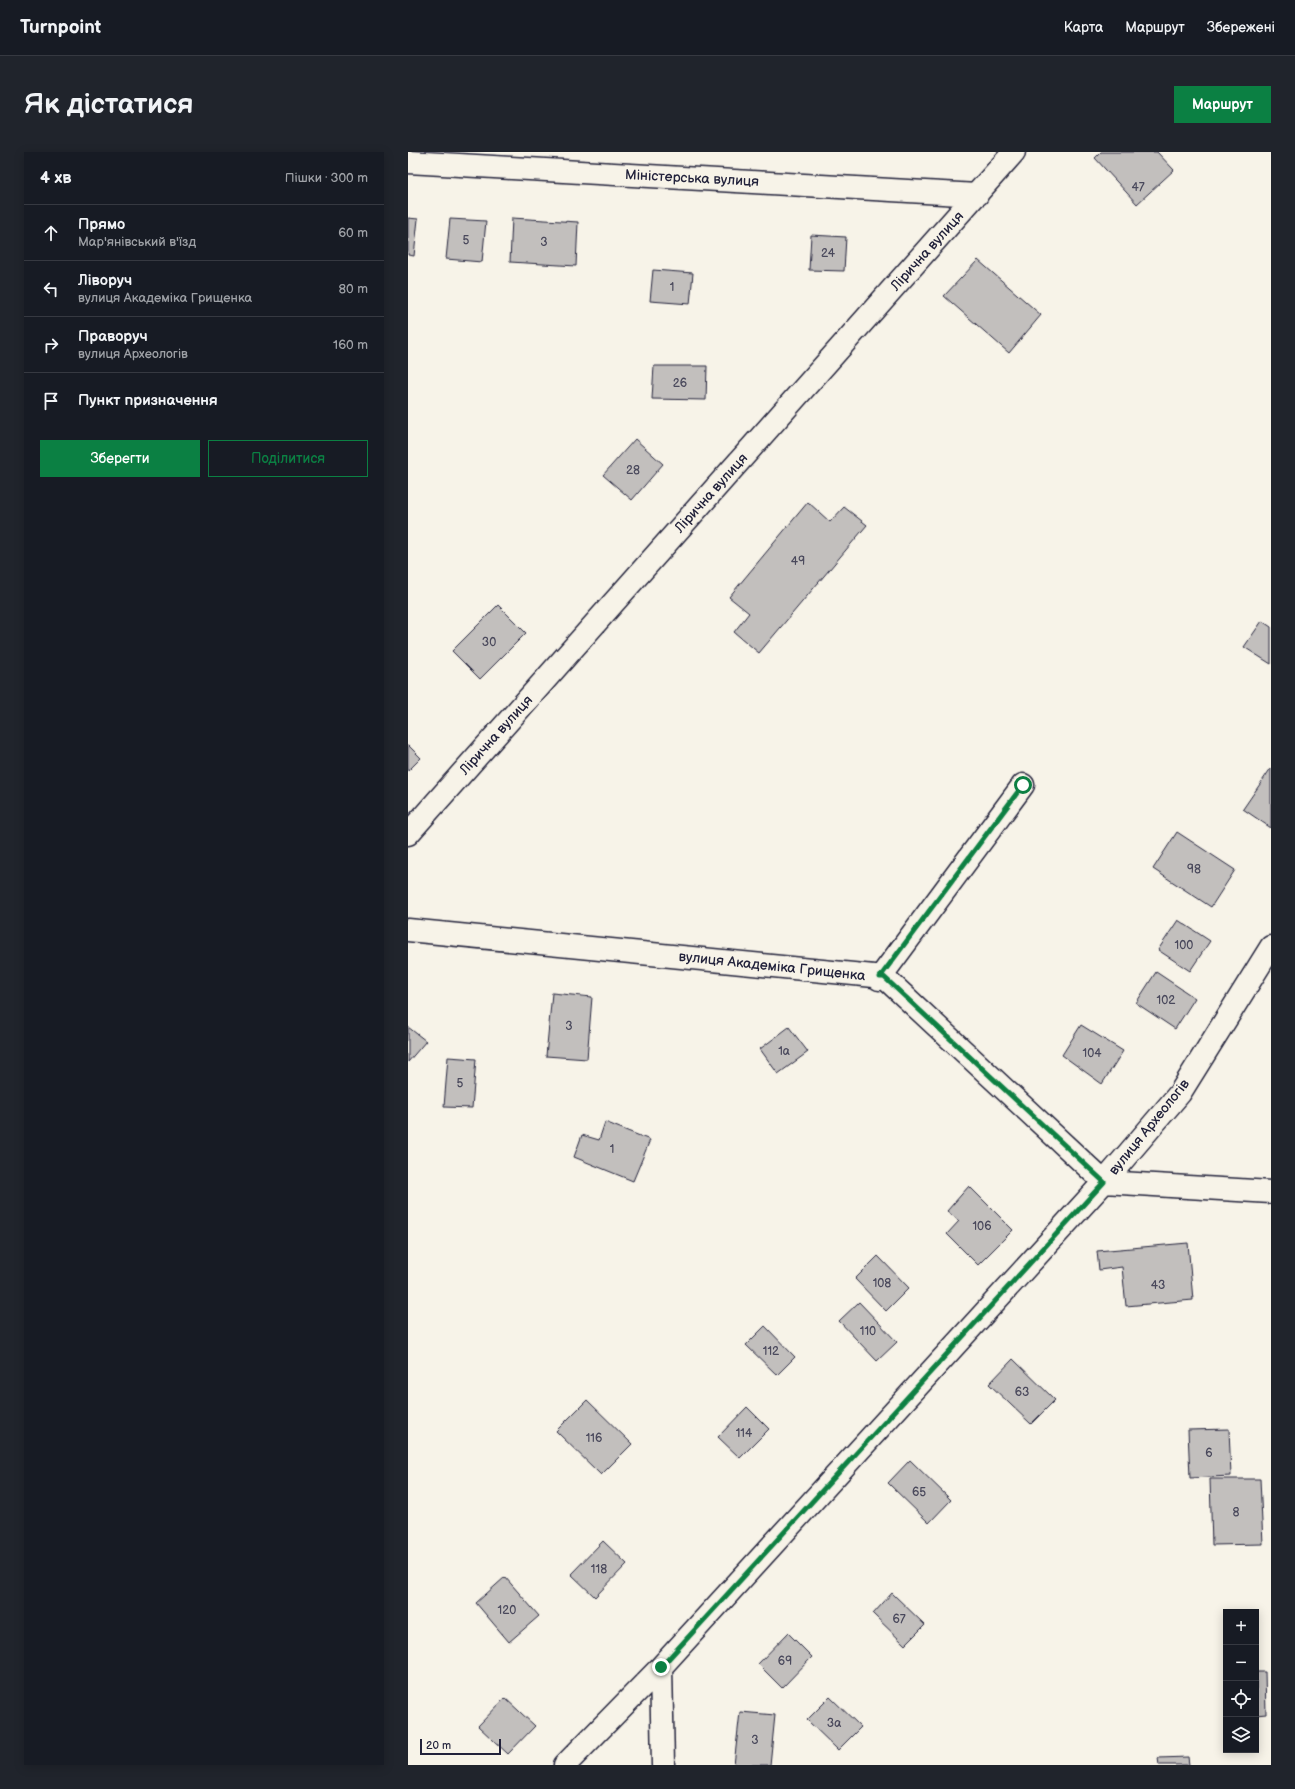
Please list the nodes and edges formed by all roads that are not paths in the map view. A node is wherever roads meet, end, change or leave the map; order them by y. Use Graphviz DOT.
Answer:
graph roads {
  1 [pos="1014,152"];
  2 [pos="409,159"];
  3 [pos="976,195"];
  4 [pos="1023,785"];
  5 [pos="408,834"];
  6 [pos="408,930"];
  7 [pos="1271,947"];
  8 [pos="879,978"];
  9 [pos="1104,1182"];
  10 [pos="1271,1192"];
  11 [pos="661,1667"];
  12 [pos="564,1765"];
  13 [pos="663,1765"];
  1 -- 3 [label="street, Лірична вулиця"];
  2 -- 3 [label="street, Міністерська вулиця"];
  3 -- 5 [label="street, Лірична вулиця"];
  4 -- 8 [label="street"];
  6 -- 8 [label="street, вулиця Академіка Грищенка"];
  7 -- 9 [label="street, вулиця Археологів"];
  8 -- 9 [label="street, вулиця Академіка Грищенка"];
  9 -- 10 [label="street"];
  9 -- 11 [label="street, вулиця Археологів"];
  11 -- 12 [label="street, вулиця Археологів"];
  11 -- 13 [label="street"];
}
